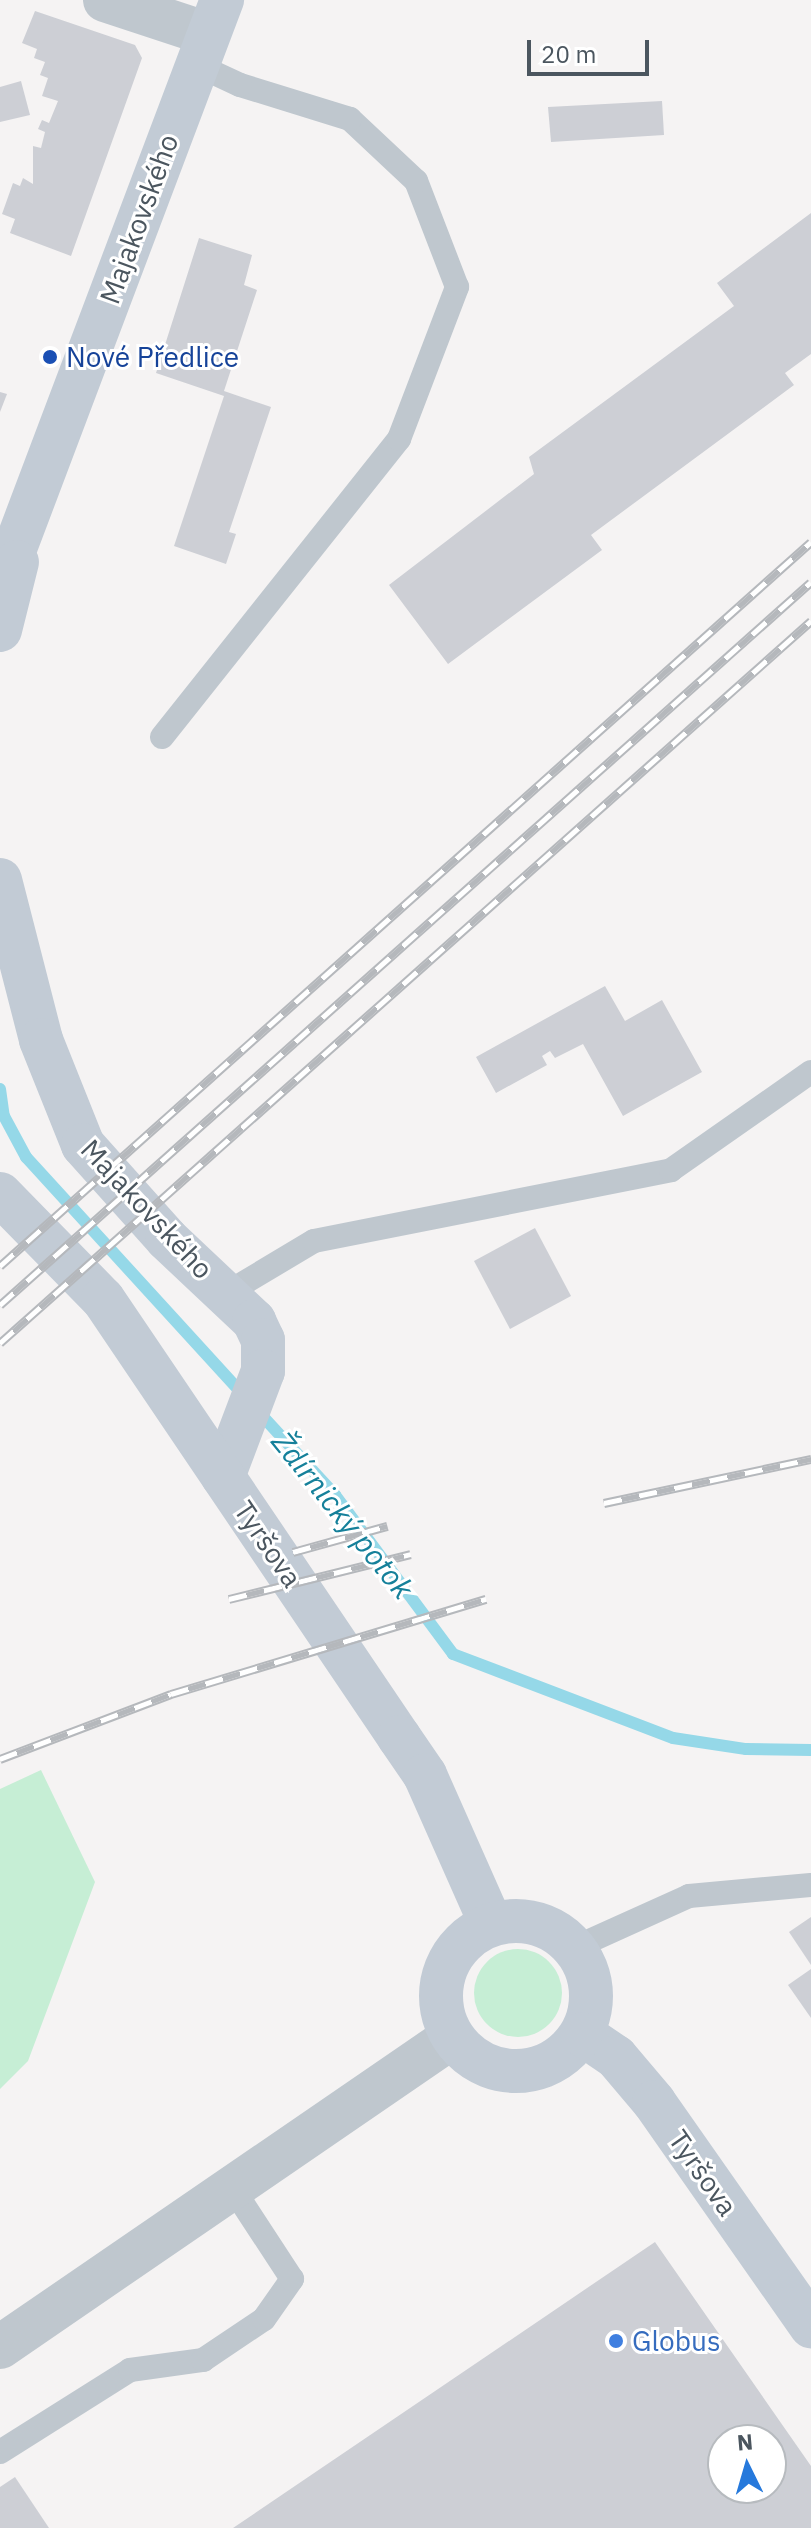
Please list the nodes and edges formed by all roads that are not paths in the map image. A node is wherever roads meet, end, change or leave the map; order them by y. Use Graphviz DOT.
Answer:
graph roads {
  1 [pos="105,0"];
  2 [pos="209,33"];
  3 [pos="12,524"];
  4 [pos="0,588"];
  5 [pos="0,630"];
  6 [pos="162,737"];
  7 [pos="0,880"];
  8 [pos="811,1072"];
  9 [pos="0,1194"];
  10 [pos="227,1293"];
  11 [pos="223,1477"];
  12 [pos="811,1885"];
  13 [pos="491,1924"];
  14 [pos="574,1948"];
  15 [pos="582,2034"];
  16 [pos="452,2037"];
  17 [pos="233,2189"];
  18 [pos="811,2326"];
  19 [pos="0,2347"];
  20 [pos="0,2452"];
  1 -- 2 [label="street"];
  2 -- 3 [label="main road, Majakovského"];
  2 -- 6 [label="lane"];
  3 -- 4 [label="main road, Majakovského"];
  3 -- 5 [label="main road, Majakovského"];
  7 -- 10 [label="main road, Majakovského"];
  8 -- 10 [label="lane"];
  9 -- 11 [label="main road, Tyršova"];
  10 -- 11 [label="main road, Majakovského"];
  11 -- 13 [label="main road, Tyršova"];
  12 -- 14 [label="lane"];
  13 -- 14 [label="main road"];
  13 -- 16 [label="main road"];
  14 -- 15 [label="main road"];
  15 -- 16 [label="main road"];
  15 -- 18 [label="main road, Tyršova"];
  16 -- 17 [label="street"];
  17 -- 19 [label="street"];
  17 -- 20 [label="lane"];
}
